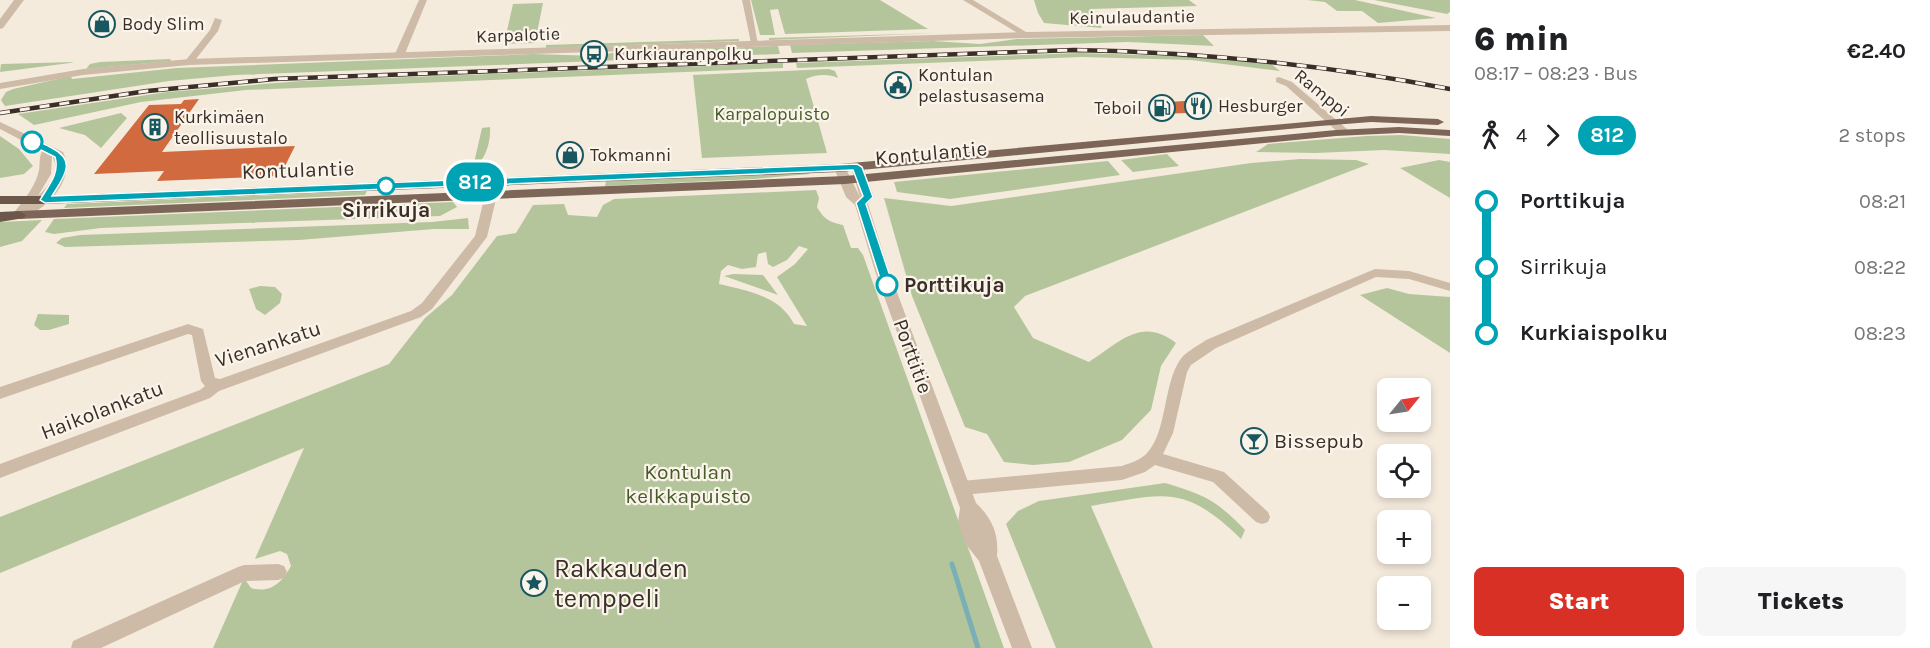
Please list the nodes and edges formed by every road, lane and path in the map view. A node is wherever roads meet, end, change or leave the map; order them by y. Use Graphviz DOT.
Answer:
graph roads {
  1 [pos="19,0"];
  2 [pos="423,0"];
  3 [pos="746,0"];
  4 [pos="967,0"];
  5 [pos="218,20"];
  6 [pos="0,26"];
  7 [pos="1450,28"];
  8 [pos="1027,35"];
  9 [pos="755,44"];
  10 [pos="399,56"];
  11 [pos="189,62"];
  12 [pos="1279,80"];
  13 [pos="6,86"];
  14 [pos="0,91"];
  15 [pos="1332,122"];
  16 [pos="1450,123"];
  17 [pos="0,125"];
  18 [pos="1344,132"];
  19 [pos="1450,133"];
  20 [pos="48,151"];
  21 [pos="860,173"];
  22 [pos="843,174"];
  23 [pos="490,195"];
  24 [pos="0,200"];
  25 [pos="27,200"];
  26 [pos="45,200"];
  27 [pos="861,203"];
  28 [pos="19,215"];
  29 [pos="0,217"];
  30 [pos="1450,287"];
  31 [pos="216,386"];
  32 [pos="0,393"];
  33 [pos="1153,458"];
  34 [pos="0,471"];
  35 [pos="962,488"];
  36 [pos="1262,517"];
  37 [pos="278,572"];
  38 [pos="80,648"];
  39 [pos="1022,648"];
  1 -- 6 [label="street"];
  2 -- 10 [label="street"];
  3 -- 9 [label="street"];
  4 -- 8 [label="street"];
  5 -- 11 [label="street"];
  7 -- 8 [label="street, Keinulaudantie"];
  8 -- 9 [label="street, Karpalotie"];
  9 -- 10 [label="street, Karpalotie"];
  10 -- 11 [label="street, Karpalotie"];
  11 -- 13 [label="street, Karpalotie"];
  12 -- 15 [label="street, Ramppi"];
  13 -- 14 [label="street, Karpalotie"];
  15 -- 16 [label="main road, Kontulantie"];
  15 -- 18 [label="street, Ramppi"];
  15 -- 21 [label="main road, Kontulantie"];
  17 -- 20 [label="street"];
  18 -- 19 [label="main road, Kontulantie"];
  18 -- 21 [label="main road, Kontulantie"];
  20 -- 25 [label="street"];
  20 -- 26 [label="street"];
  21 -- 22 [label="main road, Kontulantie"];
  21 -- 27 [label="street, Porttitie"];
  22 -- 23 [label="main road, Kontulantie"];
  22 -- 26 [label="main road, Kontulantie"];
  22 -- 27 [label="street, Porttitie"];
  23 -- 28 [label="main road, Kontulantie"];
  23 -- 31 [label="street, Vienankatu"];
  24 -- 25 [label="highway"];
  25 -- 26 [label="highway"];
  25 -- 28 [label="street"];
  26 -- 28 [label="street"];
  27 -- 35 [label="street, Porttitie"];
  28 -- 29 [label="highway"];
  30 -- 33 [label="street"];
  31 -- 32 [label="street, Vienankatu"];
  31 -- 34 [label="street, Haikolankatu"];
  33 -- 35 [label="street"];
  33 -- 36 [label="street"];
  35 -- 39 [label="street, Porttitie"];
  37 -- 38 [label="street"];
}
